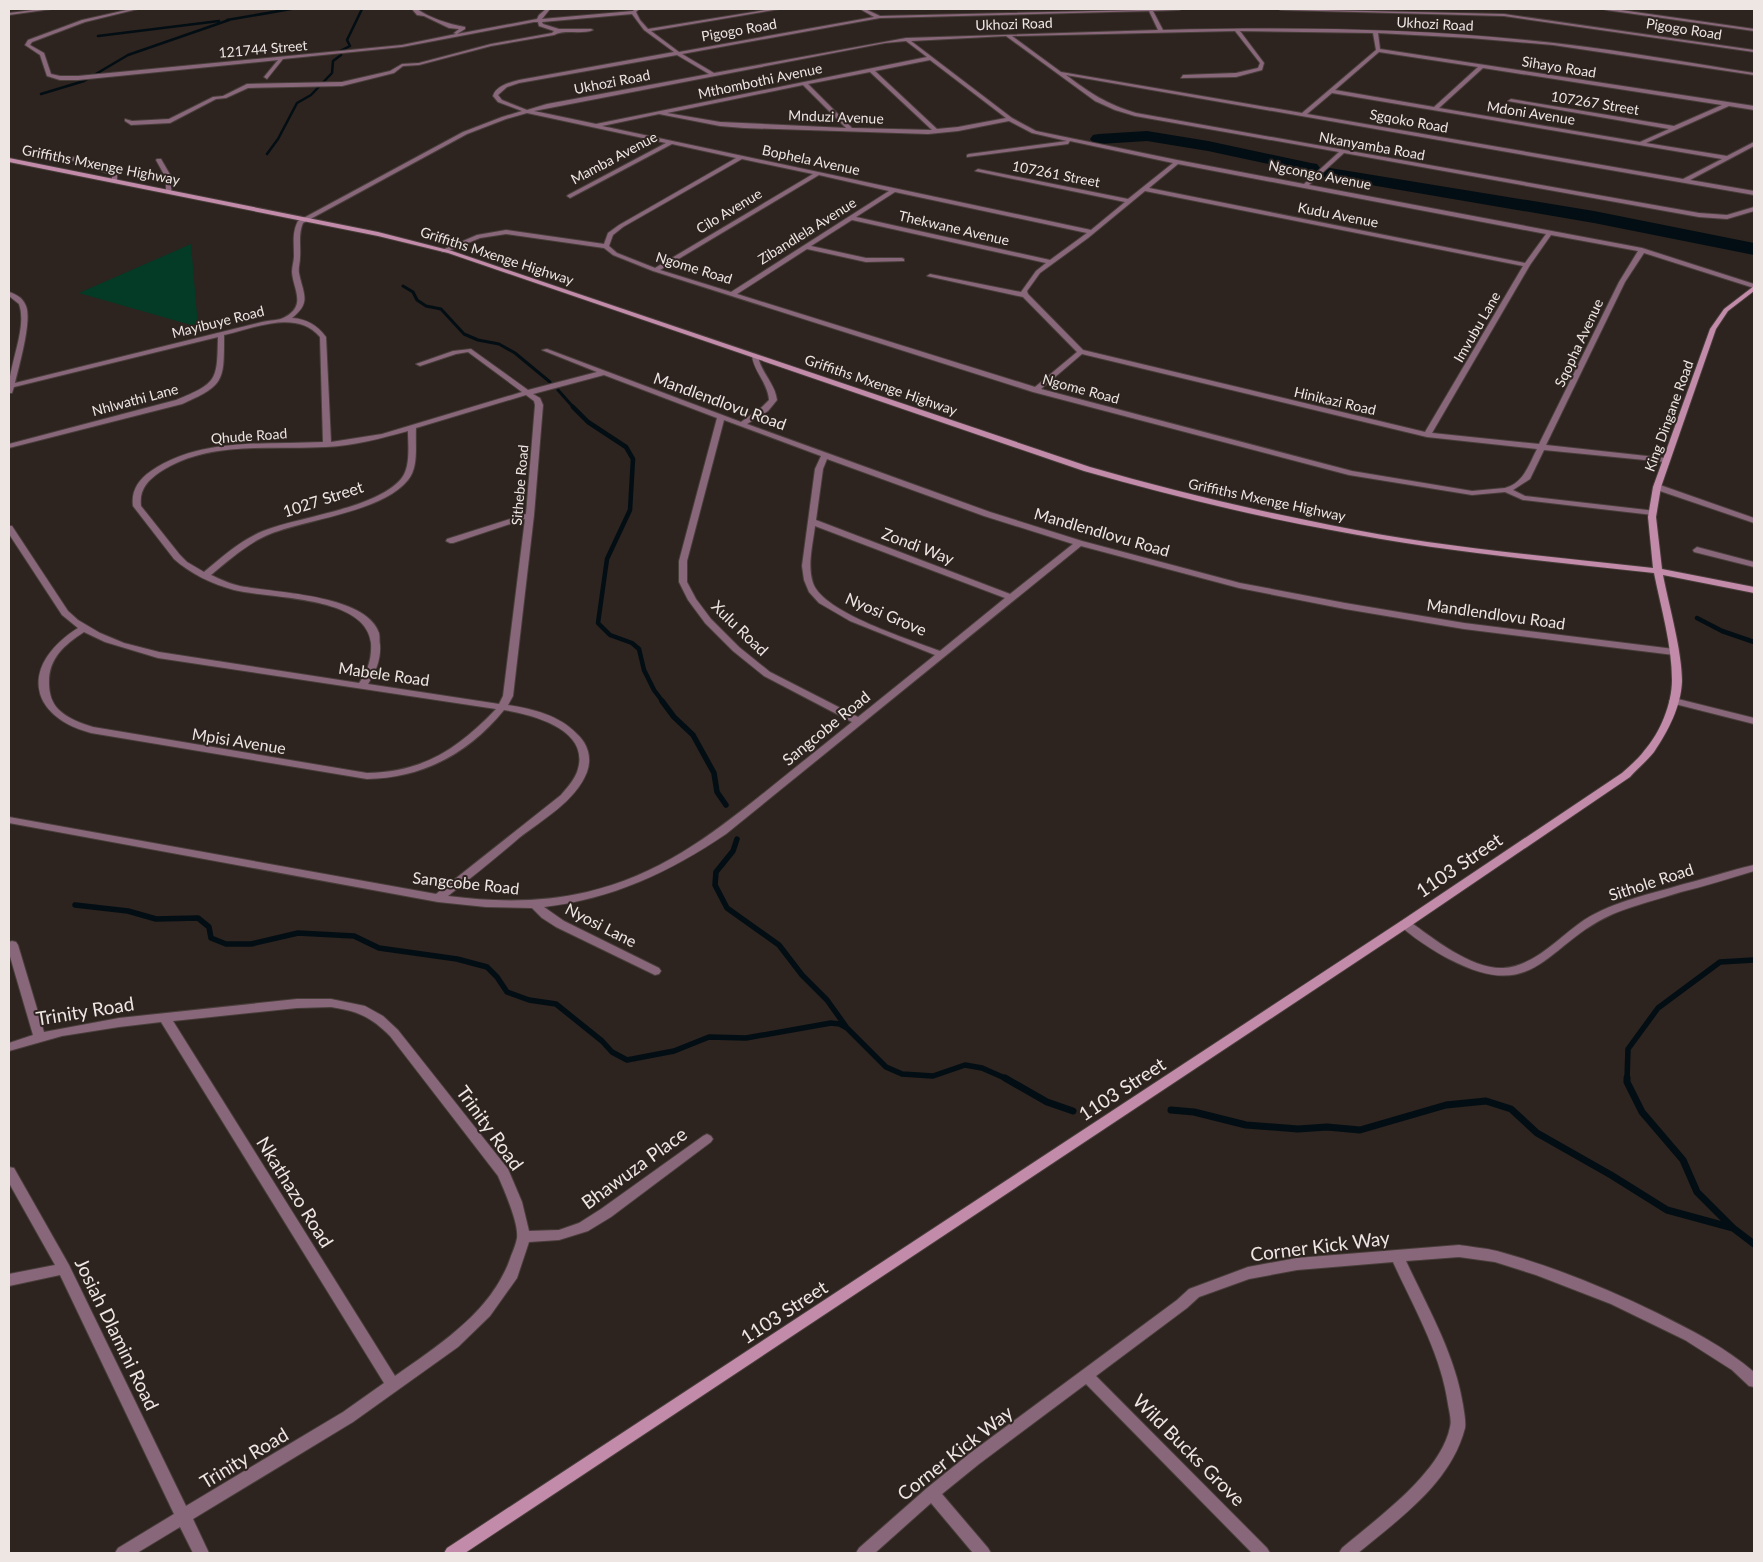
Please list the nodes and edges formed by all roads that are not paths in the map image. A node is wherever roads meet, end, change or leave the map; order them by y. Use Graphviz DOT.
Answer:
graph roads {
  1 [pos="50,9"];
  2 [pos="136,9"];
  3 [pos="414,9"];
  4 [pos="548,9"];
  5 [pos="778,9"];
  6 [pos="862,9"];
  7 [pos="1150,9"];
  8 [pos="1178,9"];
  9 [pos="1281,9"];
  10 [pos="1606,9"];
  11 [pos="636,10"];
  12 [pos="1431,10"];
  13 [pos="9,14"];
  14 [pos="880,17"];
  15 [pos="539,20"];
  16 [pos="1236,29"];
  17 [pos="558,30"];
  18 [pos="591,30"];
  19 [pos="648,30"];
  20 [pos="1754,30"];
  21 [pos="1161,31"];
  22 [pos="1375,32"];
  23 [pos="1007,35"];
  24 [pos="454,36"];
  25 [pos="906,39"];
  26 [pos="1378,50"];
  27 [pos="1754,51"];
  28 [pos="676,53"];
  29 [pos="281,58"];
  30 [pos="931,58"];
  31 [pos="1482,66"];
  32 [pos="872,70"];
  33 [pos="1060,73"];
  34 [pos="713,74"];
  35 [pos="1754,74"];
  36 [pos="267,77"];
  37 [pos="1182,77"];
  38 [pos="804,84"];
  39 [pos="1330,91"];
  40 [pos="1511,101"];
  41 [pos="1729,104"];
  42 [pos="1436,108"];
  43 [pos="1754,108"];
  44 [pos="525,111"];
  45 [pos="661,113"];
  46 [pos="1304,114"];
  47 [pos="1010,119"];
  48 [pos="127,120"];
  49 [pos="592,126"];
  50 [pos="1675,128"];
  51 [pos="850,129"];
  52 [pos="937,132"];
  53 [pos="1072,141"];
  54 [pos="670,142"];
  55 [pos="1641,143"];
  56 [pos="1754,144"];
  57 [pos="1342,152"];
  58 [pos="969,156"];
  59 [pos="742,157"];
  60 [pos="1728,158"];
  61 [pos="73,159"];
  62 [pos="9,160"];
  63 [pos="159,160"];
  64 [pos="1177,162"];
  65 [pos="978,171"];
  66 [pos="817,174"];
  67 [pos="114,181"];
  68 [pos="1684,181"];
  69 [pos="1306,185"];
  70 [pos="1144,189"];
  71 [pos="894,190"];
  72 [pos="169,192"];
  73 [pos="1754,193"];
  74 [pos="570,196"];
  75 [pos="1129,202"];
  76 [pos="1754,209"];
  77 [pos="852,218"];
  78 [pos="304,219"];
  79 [pos="1091,232"];
  80 [pos="1550,232"];
  81 [pos="606,246"];
  82 [pos="808,247"];
  83 [pos="1642,250"];
  84 [pos="444,251"];
  85 [pos="902,260"];
  86 [pos="1050,262"];
  87 [pos="1527,265"];
  88 [pos="655,270"];
  89 [pos="930,276"];
  90 [pos="1754,287"];
  91 [pos="733,293"];
  92 [pos="9,294"];
  93 [pos="1025,295"];
  94 [pos="285,321"];
  95 [pos="221,334"];
  96 [pos="545,350"];
  97 [pos="1081,352"];
  98 [pos="755,356"];
  99 [pos="420,364"];
  100 [pos="602,373"];
  101 [pos="10,389"];
  102 [pos="1036,390"];
  103 [pos="527,393"];
  104 [pos="721,418"];
  105 [pos="741,425"];
  106 [pos="412,427"];
  107 [pos="1427,435"];
  108 [pos="327,445"];
  109 [pos="9,446"];
  110 [pos="1542,448"];
  111 [pos="825,455"];
  112 [pos="1665,460"];
  113 [pos="1657,487"];
  114 [pos="1506,490"];
  115 [pos="1652,513"];
  116 [pos="530,515"];
  117 [pos="1754,521"];
  118 [pos="813,522"];
  119 [pos="9,528"];
  120 [pos="450,541"];
  121 [pos="1079,543"];
  122 [pos="1697,550"];
  123 [pos="1754,565"];
  124 [pos="1658,571"];
  125 [pos="205,576"];
  126 [pos="1754,590"];
  127 [pos="1012,598"];
  128 [pos="83,629"];
  129 [pos="1674,652"];
  130 [pos="941,654"];
  131 [pos="361,686"];
  132 [pos="1674,701"];
  133 [pos="504,707"];
  134 [pos="858,721"];
  135 [pos="1754,721"];
  136 [pos="9,820"];
  137 [pos="1754,868"];
  138 [pos="438,897"];
  139 [pos="535,904"];
  140 [pos="1405,924"];
  141 [pos="12,945"];
  142 [pos="655,971"];
  143 [pos="165,1018"];
  144 [pos="39,1036"];
  145 [pos="9,1047"];
  146 [pos="706,1139"];
  147 [pos="9,1172"];
  148 [pos="524,1237"];
  149 [pos="1396,1255"];
  150 [pos="64,1268"];
  151 [pos="9,1280"];
  152 [pos="1087,1376"];
  153 [pos="1754,1381"];
  154 [pos="394,1386"];
  155 [pos="932,1493"];
  156 [pos="184,1516"];
  157 [pos="123,1553"];
  158 [pos="201,1553"];
  159 [pos="452,1553"];
  160 [pos="864,1553"];
  161 [pos="983,1553"];
  162 [pos="1262,1553"];
  163 [pos="1347,1553"];
  1 -- 13 [label="street"];
  2 -- 29 [label="street, 121744 Street"];
  3 -- 24 [label="street"];
  4 -- 15 [label="street"];
  5 -- 19 [label="street"];
  6 -- 14 [label="street"];
  7 -- 8 [label="street, Pigogo Road"];
  7 -- 14 [label="street, Pigogo Road"];
  7 -- 21 [label="street"];
  9 -- 12 [label="street, Pigogo Road"];
  10 -- 20 [label="street"];
  11 -- 15 [label="street, 121744 Street"];
  11 -- 19 [label="street"];
  12 -- 27 [label="street, Pigogo Road"];
  14 -- 28 [label="street, Pigogo Road"];
  15 -- 17 [label="street"];
  15 -- 24 [label="street, 121744 Street"];
  16 -- 21 [label="street, Ukhozi Road"];
  16 -- 22 [label="street, Ukhozi Road"];
  16 -- 37 [label="street"];
  17 -- 18 [label="street"];
  17 -- 48 [label="street"];
  19 -- 28 [label="street"];
  21 -- 23 [label="street, Ukhozi Road"];
  22 -- 26 [label="street"];
  22 -- 35 [label="street, Ukhozi Road"];
  23 -- 25 [label="street, Ukhozi Road"];
  23 -- 33 [label="street, Nkanyamba Road"];
  24 -- 29 [label="street, 121744 Street"];
  25 -- 30 [label="street, Ngcongo Avenue"];
  25 -- 34 [label="street, Ukhozi Road"];
  26 -- 31 [label="street, Sihayo Road"];
  26 -- 39 [label="street"];
  28 -- 34 [label="street"];
  28 -- 44 [label="street, Pigogo Road"];
  29 -- 36 [label="street"];
  30 -- 32 [label="street, Mthombothi Avenue"];
  30 -- 47 [label="street, Ngcongo Avenue"];
  31 -- 41 [label="street, Sihayo Road"];
  31 -- 42 [label="street"];
  32 -- 38 [label="street, Mthombothi Avenue"];
  32 -- 52 [label="street"];
  33 -- 46 [label="street, Sgqoko Road"];
  33 -- 57 [label="street, Nkanyamba Road"];
  34 -- 44 [label="street, Ukhozi Road"];
  38 -- 45 [label="street, Mthombothi Avenue"];
  38 -- 51 [label="street"];
  39 -- 42 [label="street, Mdoni Avenue"];
  39 -- 46 [label="street"];
  40 -- 50 [label="street, 107267 Street"];
  41 -- 43 [label="street, Sihayo Road"];
  41 -- 50 [label="street"];
  42 -- 55 [label="street, Mdoni Avenue"];
  44 -- 49 [label="street, Bophela Avenue"];
  44 -- 78 [label="street, Ukhozi Road"];
  45 -- 49 [label="street, Mthombothi Avenue"];
  45 -- 51 [label="street, Mnduzi Avenue"];
  46 -- 68 [label="street, Sgqoko Road"];
  47 -- 52 [label="street, Mnduzi Avenue"];
  47 -- 53 [label="street, Ngcongo Avenue"];
  49 -- 54 [label="street, Bophela Avenue"];
  50 -- 55 [label="street"];
  51 -- 52 [label="street, Mnduzi Avenue"];
  53 -- 58 [label="street"];
  53 -- 64 [label="street, Ngcongo Avenue"];
  54 -- 59 [label="street, Bophela Avenue"];
  54 -- 74 [label="street, Mamba Avenue"];
  55 -- 60 [label="street, Mdoni Avenue"];
  56 -- 60 [label="street"];
  57 -- 69 [label="street"];
  57 -- 76 [label="street, Nkanyamba Road"];
  59 -- 66 [label="street, Bophela Avenue"];
  59 -- 81 [label="street"];
  60 -- 68 [label="street"];
  61 -- 67 [label="street"];
  62 -- 67 [label="street, Griffiths Mxenge Highway"];
  63 -- 72 [label="street"];
  64 -- 69 [label="street, Ngcongo Avenue"];
  64 -- 70 [label="street"];
  65 -- 75 [label="street, 107261 Street"];
  66 -- 71 [label="street, Bophela Avenue"];
  66 -- 88 [label="street, Cilo Avenue"];
  67 -- 72 [label="street, Griffiths Mxenge Highway"];
  68 -- 73 [label="street, Sgqoko Road"];
  69 -- 80 [label="street, Ngcongo Avenue"];
  70 -- 75 [label="street"];
  70 -- 87 [label="street, Kudu Avenue"];
  71 -- 77 [label="street, Zibandlela Avenue"];
  71 -- 79 [label="street, Bophela Avenue"];
  72 -- 78 [label="street, Griffiths Mxenge Highway"];
  75 -- 79 [label="street"];
  77 -- 82 [label="street, Zibandlela Avenue"];
  77 -- 86 [label="street, Thekwane Avenue"];
  78 -- 84 [label="street, Griffiths Mxenge Highway"];
  78 -- 94 [label="street"];
  79 -- 86 [label="street"];
  80 -- 83 [label="street, Ngcongo Avenue"];
  80 -- 87 [label="street, Imvubu Lane"];
  81 -- 84 [label="street, Ngome Road"];
  81 -- 88 [label="street, Ngome Road"];
  82 -- 85 [label="street"];
  82 -- 91 [label="street, Zibandlela Avenue"];
  83 -- 90 [label="street, Ngcongo Avenue"];
  83 -- 110 [label="street, Sqopha Avenue"];
  84 -- 98 [label="street, Griffiths Mxenge Highway"];
  86 -- 93 [label="street"];
  87 -- 107 [label="street, Imvubu Lane"];
  88 -- 91 [label="street, Ngome Road"];
  89 -- 93 [label="street"];
  90 -- 112 [label="street, King Dingane Road"];
  91 -- 102 [label="street, Ngome Road"];
  92 -- 101 [label="street"];
  93 -- 97 [label="street"];
  94 -- 95 [label="street, Mayibuye Road"];
  94 -- 108 [label="street, Mayibuye Road"];
  95 -- 101 [label="street, Mayibuye Road"];
  95 -- 109 [label="street, Nhlwathi Lane"];
  96 -- 100 [label="street, Mandlendlovu Road"];
  97 -- 102 [label="street"];
  97 -- 107 [label="street, Hinikazi Road"];
  98 -- 105 [label="street"];
  98 -- 124 [label="street, Griffiths Mxenge Highway"];
  99 -- 103 [label="street, Sithebe Road"];
  100 -- 103 [label="street, Qhude Road"];
  100 -- 104 [label="street, Mandlendlovu Road"];
  102 -- 114 [label="street, Ngome Road"];
  103 -- 106 [label="street, Qhude Road"];
  103 -- 116 [label="street, Sithebe Road"];
  104 -- 105 [label="street, Mandlendlovu Road"];
  104 -- 134 [label="street, Xulu Road"];
  105 -- 111 [label="street, Mandlendlovu Road"];
  106 -- 108 [label="street, Qhude Road"];
  106 -- 125 [label="street, 1027 Street"];
  107 -- 110 [label="street, Hinikazi Road"];
  108 -- 125 [label="street, Qhude Road"];
  110 -- 112 [label="street, Hinikazi Road"];
  110 -- 114 [label="street, Ngome Road"];
  111 -- 118 [label="street, Nyosi Grove"];
  111 -- 121 [label="street, Mandlendlovu Road"];
  112 -- 113 [label="street, King Dingane Road"];
  113 -- 115 [label="street, King Dingane Road"];
  113 -- 117 [label="street"];
  114 -- 115 [label="street"];
  115 -- 124 [label="street, King Dingane Road"];
  116 -- 120 [label="street"];
  116 -- 133 [label="street, Sithebe Road"];
  118 -- 127 [label="street, Zondi Way"];
  118 -- 130 [label="street, Nyosi Grove"];
  119 -- 128 [label="street, Mabele Road"];
  121 -- 127 [label="street, Sangcobe Road"];
  121 -- 129 [label="street, Mandlendlovu Road"];
  122 -- 123 [label="street"];
  124 -- 126 [label="street, Griffiths Mxenge Highway"];
  124 -- 129 [label="street, 1103 Street"];
  125 -- 131 [label="street, Qhude Road"];
  127 -- 130 [label="street, Sangcobe Road"];
  128 -- 131 [label="street, Mabele Road"];
  128 -- 133 [label="street, Mpisi Avenue"];
  129 -- 132 [label="street, 1103 Street"];
  130 -- 134 [label="street, Sangcobe Road"];
  131 -- 133 [label="street, Mabele Road"];
  132 -- 135 [label="street"];
  132 -- 140 [label="street, 1103 Street"];
  133 -- 138 [label="street, Mabele Road"];
  134 -- 139 [label="street, Sangcobe Road"];
  136 -- 138 [label="street, Sangcobe Road"];
  137 -- 140 [label="street, Sithole Road"];
  138 -- 139 [label="street, Sangcobe Road"];
  139 -- 142 [label="street, Nyosi Lane"];
  140 -- 159 [label="street, 1103 Street"];
  141 -- 144 [label="street"];
  143 -- 144 [label="street, Trinity Road"];
  143 -- 148 [label="street, Trinity Road"];
  143 -- 154 [label="street, Nkathazo Road"];
  144 -- 145 [label="street, Trinity Road"];
  146 -- 148 [label="street, Bhawuza Place"];
  147 -- 150 [label="street, Josiah Dlamini Road"];
  148 -- 154 [label="street, Trinity Road"];
  149 -- 152 [label="street, Corner Kick Way"];
  149 -- 153 [label="street, Corner Kick Way"];
  149 -- 163 [label="street"];
  150 -- 151 [label="street"];
  150 -- 156 [label="street, Josiah Dlamini Road"];
  152 -- 155 [label="street, Corner Kick Way"];
  152 -- 162 [label="street, Wild Bucks Grove"];
  154 -- 156 [label="street, Trinity Road"];
  155 -- 160 [label="street, Corner Kick Way"];
  155 -- 161 [label="street"];
  156 -- 157 [label="street"];
  156 -- 158 [label="street, Josiah Dlamini Road"];
}
